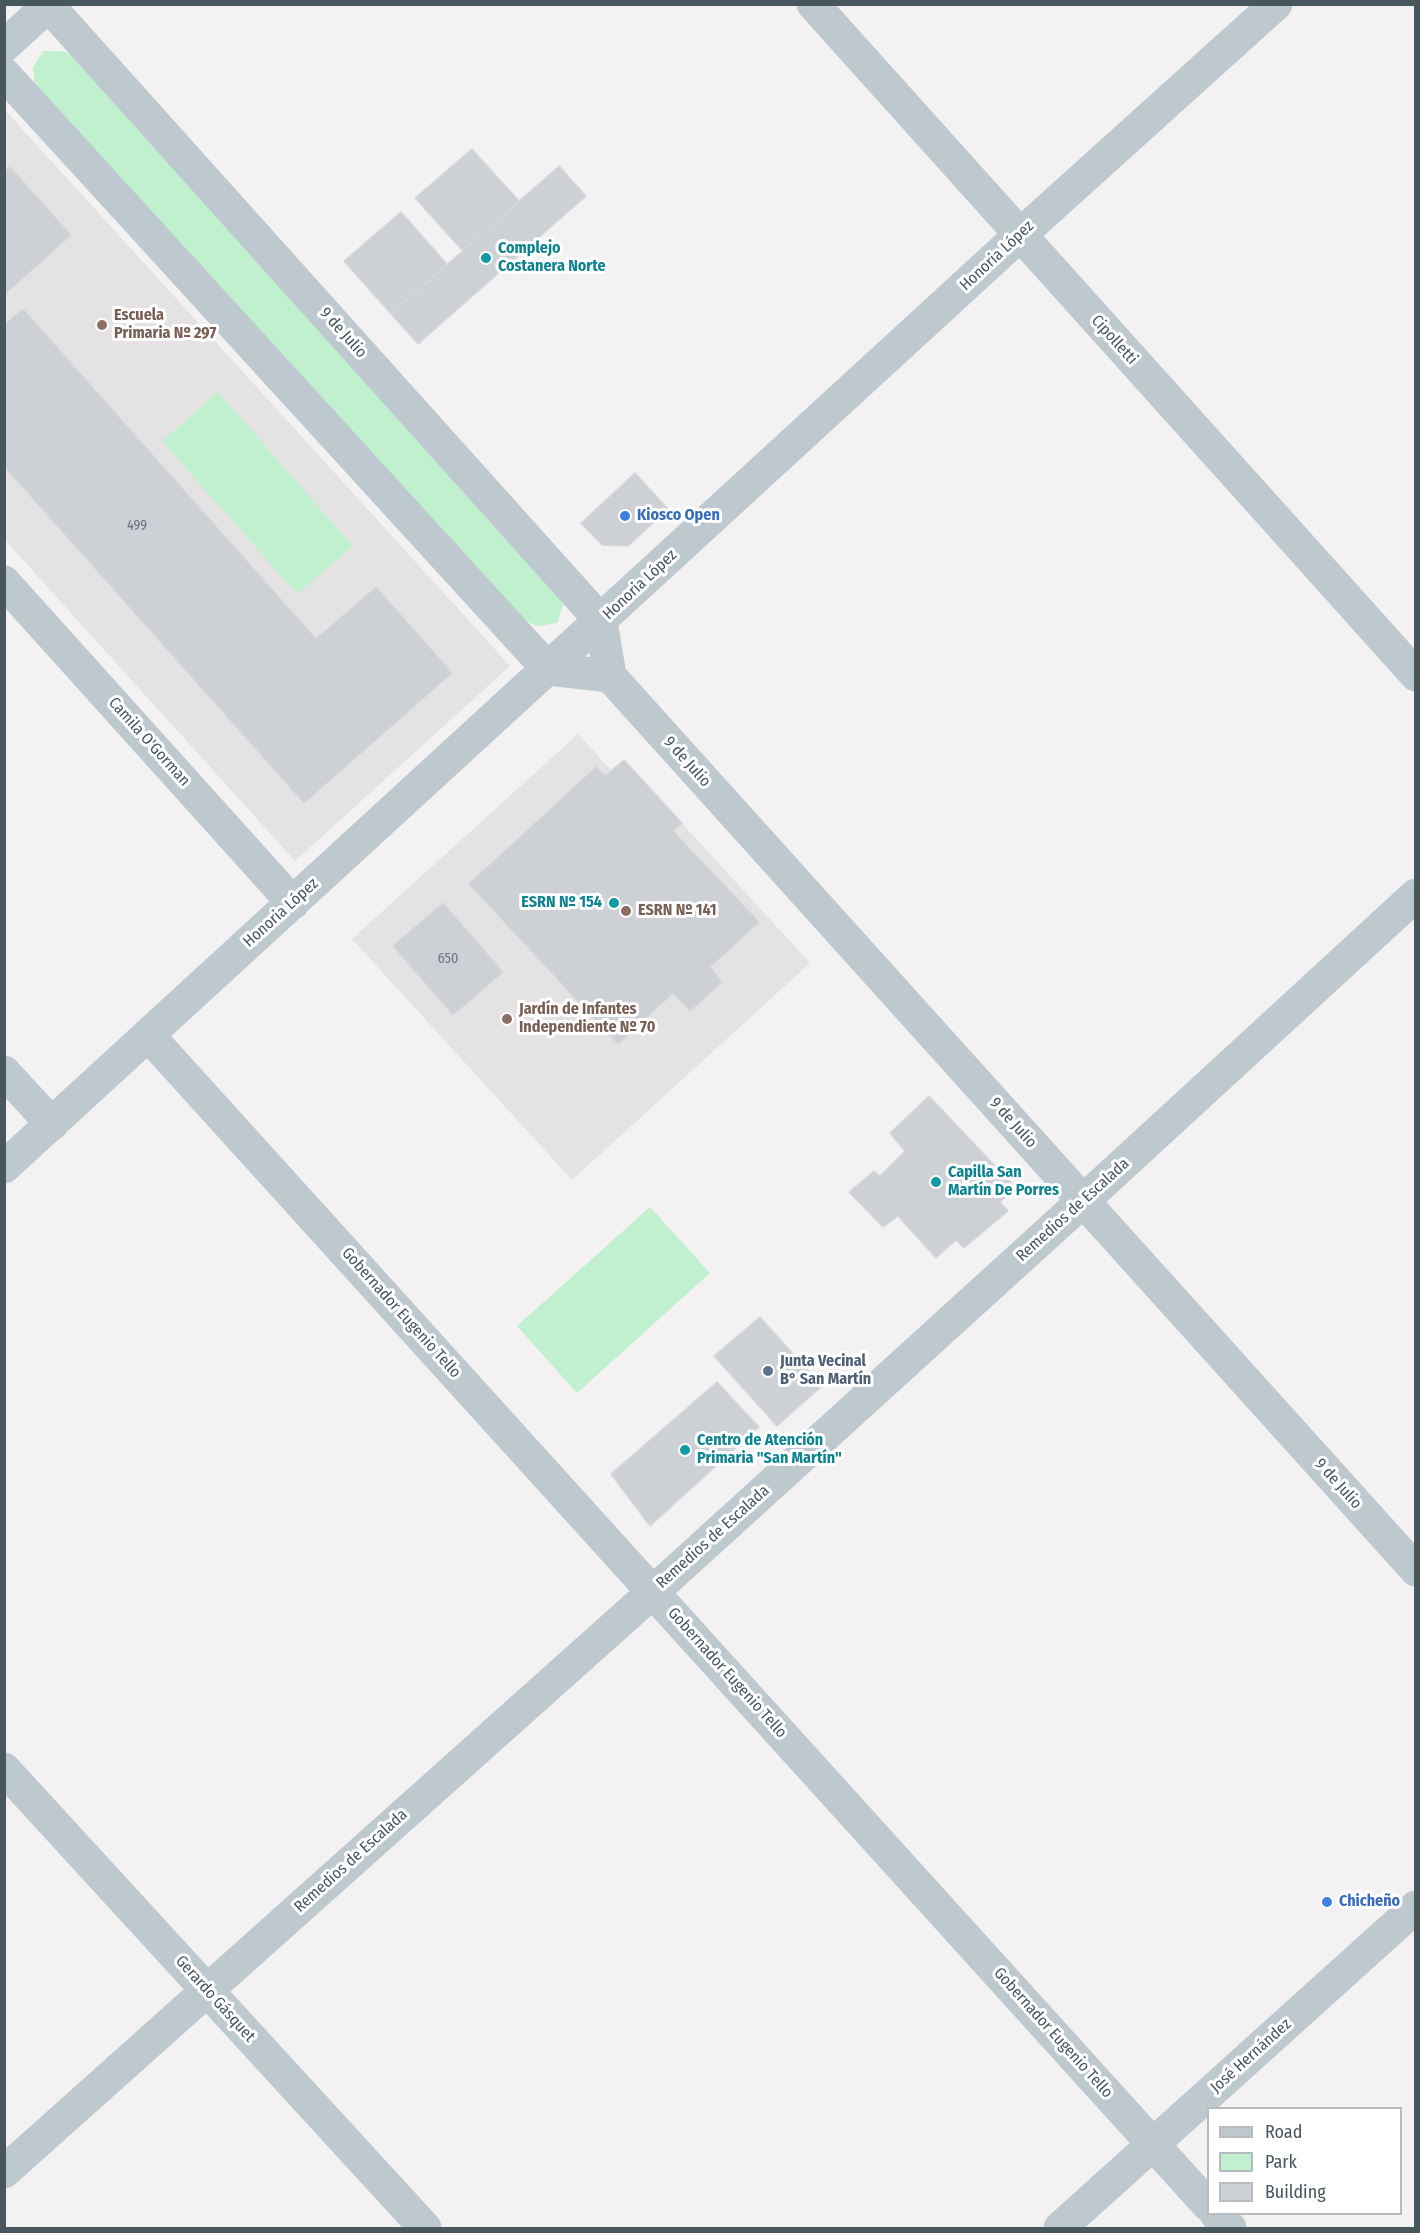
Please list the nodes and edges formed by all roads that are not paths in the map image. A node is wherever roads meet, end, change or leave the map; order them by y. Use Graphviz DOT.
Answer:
graph roads {
  1 [pos="813,4"];
  2 [pos="1276,4"];
  3 [pos="49,5"];
  4 [pos="4,46"];
  5 [pos="4,74"];
  6 [pos="1020,235"];
  7 [pos="4,582"];
  8 [pos="601,621"];
  9 [pos="548,669"];
  10 [pos="1416,675"];
  11 [pos="610,676"];
  12 [pos="1416,895"];
  13 [pos="293,903"];
  14 [pos="148,1035"];
  15 [pos="4,1072"];
  16 [pos="52,1124"];
  17 [pos="4,1167"];
  18 [pos="1083,1201"];
  19 [pos="1416,1570"];
  20 [pos="654,1591"];
  21 [pos="4,1769"];
  22 [pos="1416,1907"];
  23 [pos="207,1990"];
  24 [pos="1153,2144"];
  25 [pos="4,2172"];
  26 [pos="1207,2203"];
  27 [pos="1217,2215"];
  28 [pos="425,2229"];
  29 [pos="1060,2229"];
  30 [pos="1230,2229"];
  1 -- 6 [label="street, Cipolletti"];
  2 -- 6 [label="street, Honoria López"];
  3 -- 4 [label="street"];
  3 -- 8 [label="street, 9 de Julio"];
  5 -- 9 [label="street"];
  6 -- 8 [label="street, Honoria López"];
  6 -- 10 [label="street, Cipolletti"];
  7 -- 13 [label="street, Camila O'Gorman"];
  8 -- 9 [label="street, Honoria López"];
  8 -- 11 [label="street"];
  9 -- 11 [label="street"];
  9 -- 13 [label="street, Honoria López"];
  11 -- 18 [label="street, 9 de Julio"];
  12 -- 18 [label="street, Remedios de Escalada"];
  13 -- 14 [label="street, Honoria López"];
  14 -- 16 [label="street, Honoria López"];
  14 -- 20 [label="street, Gobernador Eugenio Tello"];
  15 -- 16 [label="street"];
  16 -- 17 [label="street, Honoria López"];
  18 -- 19 [label="street, 9 de Julio"];
  18 -- 20 [label="street, Remedios de Escalada"];
  20 -- 23 [label="street, Remedios de Escalada"];
  20 -- 24 [label="street, Gobernador Eugenio Tello"];
  21 -- 23 [label="street, Gerardo Gásquet"];
  22 -- 24 [label="street, José Hernández"];
  23 -- 25 [label="street, Remedios de Escalada"];
  23 -- 28 [label="street, Gerardo Gásquet"];
  24 -- 26 [label="street, Gobernador Eugenio Tello"];
  24 -- 29 [label="street, José Hernández"];
  27 -- 30 [label="street"];
}
